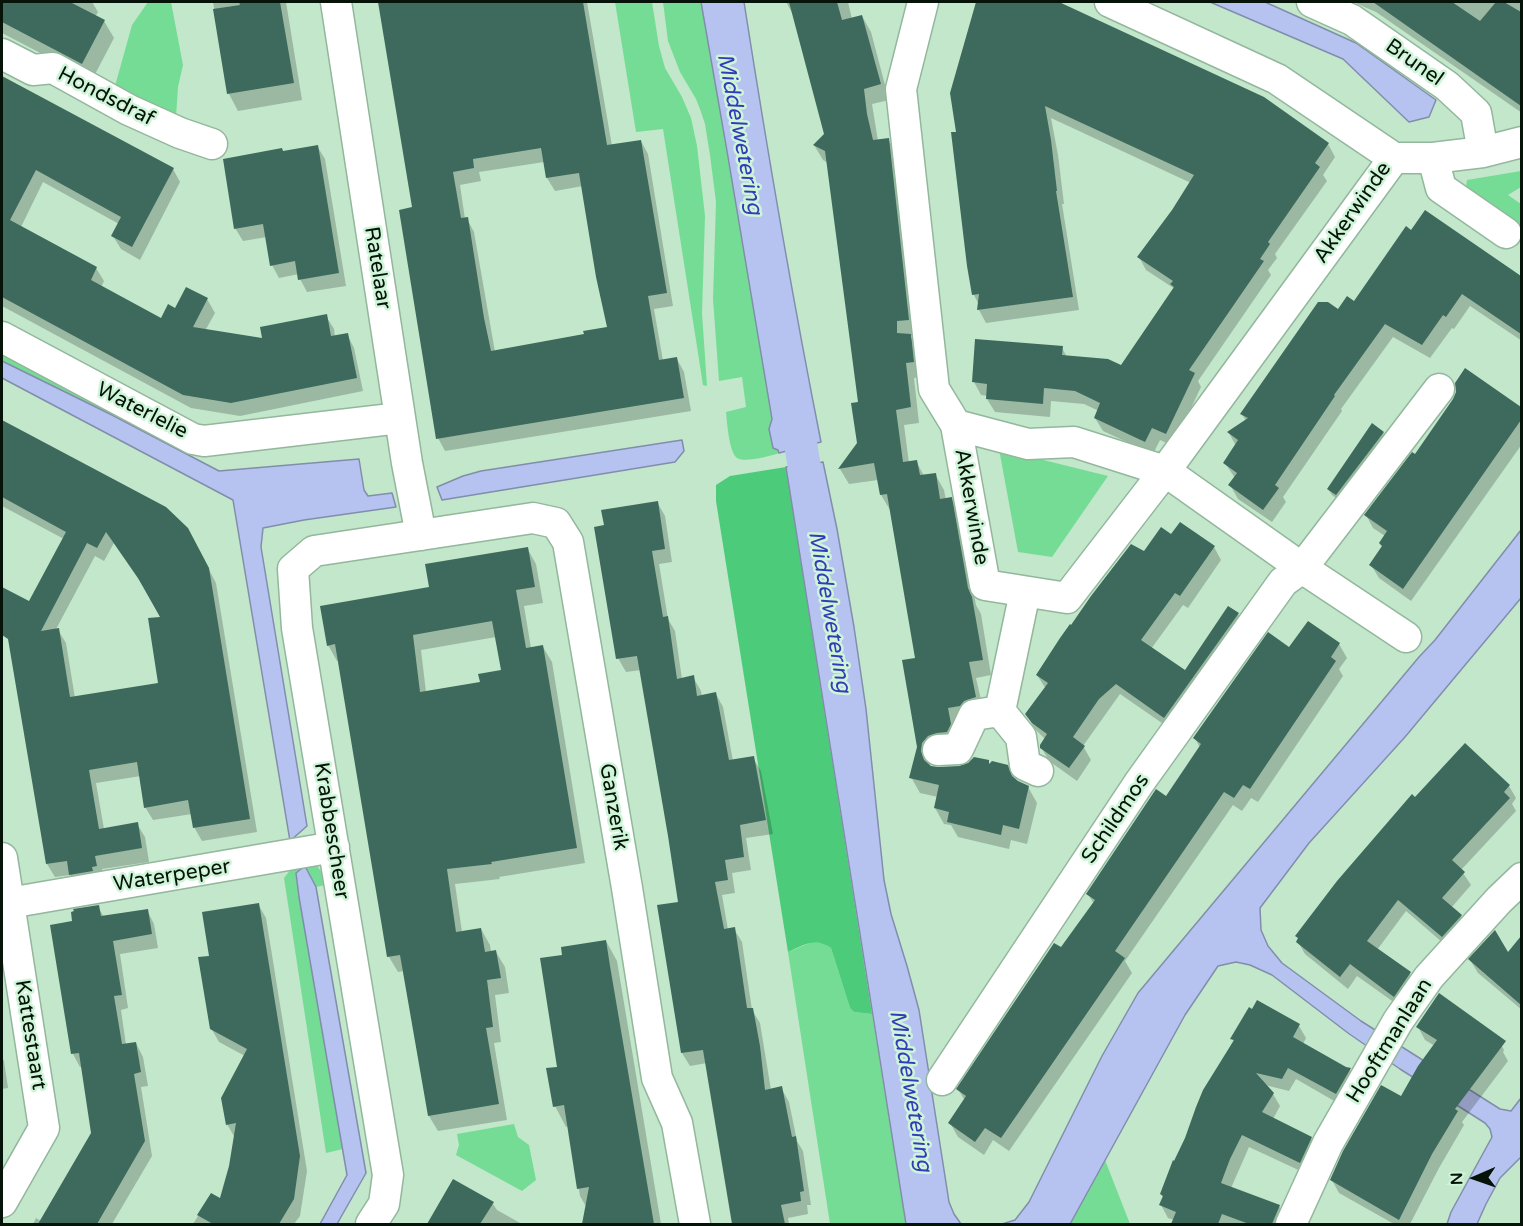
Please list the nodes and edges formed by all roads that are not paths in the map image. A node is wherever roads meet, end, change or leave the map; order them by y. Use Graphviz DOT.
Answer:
graph roads {
  1 [pos="336,2"];
  2 [pos="923,2"];
  3 [pos="1114,2"];
  4 [pos="1312,2"];
  5 [pos="2,54"];
  6 [pos="1521,142"];
  7 [pos="212,144"];
  8 [pos="1483,152"];
  9 [pos="1394,158"];
  10 [pos="1434,158"];
  11 [pos="1506,233"];
  12 [pos="2,337"];
  13 [pos="1439,388"];
  14 [pos="400,418"];
  15 [pos="956,425"];
  16 [pos="1165,471"];
  17 [pos="421,535"];
  18 [pos="1302,568"];
  19 [pos="1024,592"];
  20 [pos="1406,637"];
  21 [pos="1000,711"];
  22 [pos="938,750"];
  23 [pos="1038,771"];
  24 [pos="334,848"];
  25 [pos="2,858"];
  26 [pos="1521,878"];
  27 [pos="9,903"];
  28 [pos="942,1080"];
  29 [pos="2,1202"];
  30 [pos="371,1224"];
  31 [pos="695,1224"];
  32 [pos="1291,1224"];
  1 -- 14 [label="street, Ratelaar"];
  2 -- 15 [label="street, Akkerwinde"];
  3 -- 9 [label="street, Akkerwinde"];
  4 -- 8 [label="street, Brunel"];
  5 -- 7 [label="street, Hondsdraf"];
  6 -- 8 [label="street"];
  8 -- 10 [label="street"];
  9 -- 10 [label="street"];
  9 -- 16 [label="street, Akkerwinde"];
  10 -- 11 [label="street"];
  12 -- 14 [label="street, Waterlelie"];
  13 -- 18 [label="street, Schildmos"];
  14 -- 17 [label="street, Ratelaar"];
  15 -- 16 [label="street, Akkerwinde"];
  15 -- 19 [label="street, Akkerwinde"];
  16 -- 18 [label="street"];
  16 -- 19 [label="street, Akkerwinde"];
  17 -- 24 [label="street, Krabbescheer"];
  17 -- 31 [label="street, Ganzerik"];
  18 -- 20 [label="street"];
  18 -- 28 [label="street, Schildmos"];
  19 -- 21 [label="street"];
  21 -- 22 [label="street"];
  21 -- 23 [label="street"];
  24 -- 27 [label="street, Waterpeper"];
  24 -- 30 [label="street, Krabbescheer"];
  25 -- 27 [label="street, Kattestaart"];
  26 -- 32 [label="street, Hooftmanlaan"];
  27 -- 29 [label="street, Kattestaart"];
}
